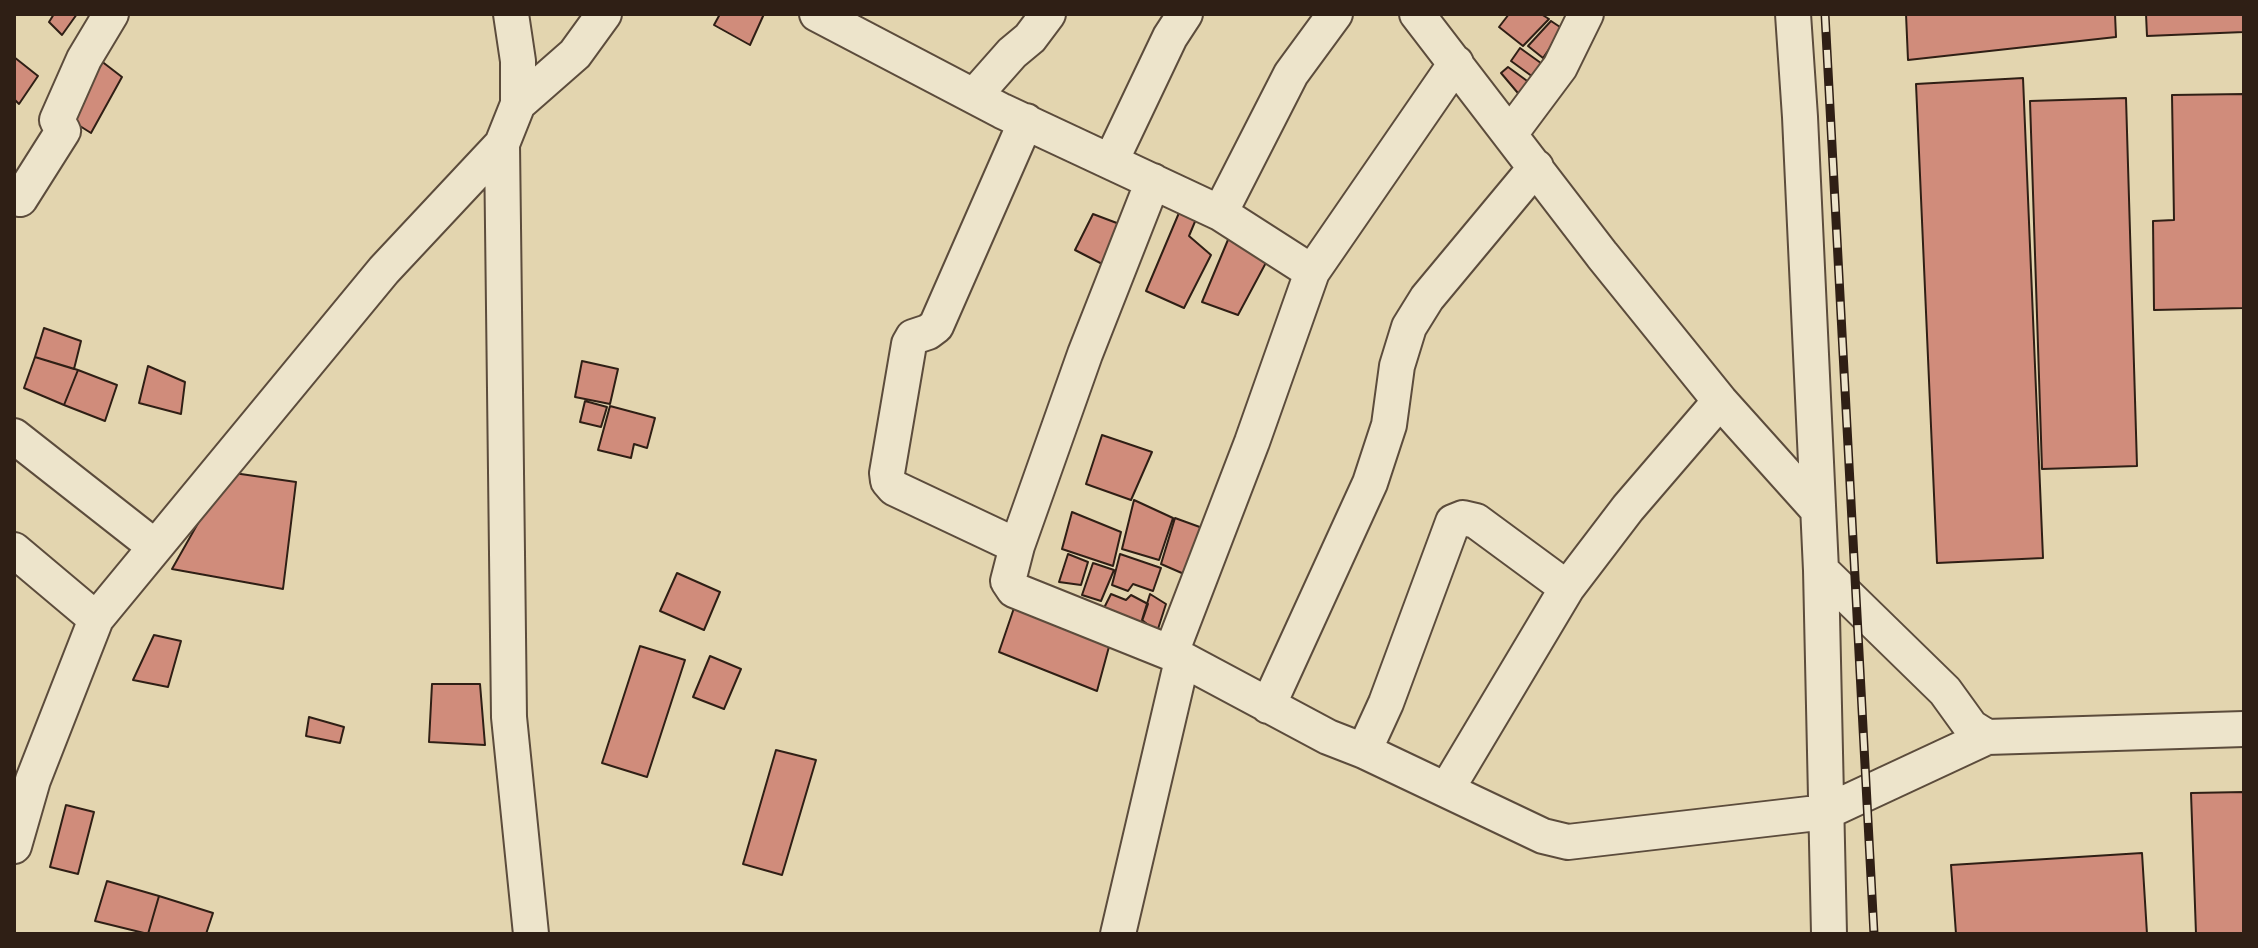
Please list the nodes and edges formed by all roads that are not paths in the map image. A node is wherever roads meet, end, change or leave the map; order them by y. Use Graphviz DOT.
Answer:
graph roads {
  1 [pos="111,14"];
  2 [pos="511,14"];
  3 [pos="604,14"];
  4 [pos="817,14"];
  5 [pos="1048,14"];
  6 [pos="1185,14"];
  7 [pos="1335,14"];
  8 [pos="1417,14"];
  9 [pos="1586,14"];
  10 [pos="1793,14"];
  11 [pos="1456,63"];
  12 [pos="974,96"];
  13 [pos="518,104"];
  14 [pos="1026,121"];
  15 [pos="1510,134"];
  16 [pos="502,144"];
  17 [pos="1111,161"];
  18 [pos="1536,167"];
  19 [pos="1153,181"];
  20 [pos="14,195"];
  21 [pos="1220,213"];
  22 [pos="1312,272"];
  23 [pos="1720,401"];
  24 [pos="14,436"];
  25 [pos="1817,509"];
  26 [pos="154,546"];
  27 [pos="1017,546"];
  28 [pos="14,550"];
  29 [pos="1821,570"];
  30 [pos="1567,588"];
  31 [pos="96,619"];
  32 [pos="1176,657"];
  33 [pos="1268,706"];
  34 [pos="2244,729"];
  35 [pos="1987,737"];
  36 [pos="1364,751"];
  37 [pos="24,773"];
  38 [pos="1447,789"];
  39 [pos="1826,812"];
  40 [pos="14,846"];
  41 [pos="531,934"];
  42 [pos="1118,934"];
  43 [pos="1829,934"];
  1 -- 20 [label="street"];
  2 -- 13 [label="street"];
  3 -- 13 [label="street"];
  4 -- 12 [label="street"];
  5 -- 12 [label="street"];
  6 -- 17 [label="street"];
  7 -- 21 [label="street"];
  8 -- 11 [label="street"];
  9 -- 15 [label="street"];
  10 -- 25 [label="street"];
  11 -- 15 [label="street"];
  11 -- 22 [label="street"];
  12 -- 14 [label="street"];
  13 -- 16 [label="street"];
  14 -- 17 [label="street"];
  14 -- 27 [label="street"];
  15 -- 18 [label="street"];
  16 -- 26 [label="street"];
  16 -- 41 [label="street"];
  17 -- 19 [label="street"];
  18 -- 23 [label="street"];
  18 -- 33 [label="street"];
  19 -- 21 [label="street"];
  19 -- 27 [label="street"];
  21 -- 22 [label="street"];
  22 -- 32 [label="street"];
  23 -- 25 [label="street"];
  23 -- 30 [label="street"];
  24 -- 26 [label="street"];
  25 -- 29 [label="street"];
  26 -- 31 [label="street"];
  27 -- 32 [label="street"];
  28 -- 31 [label="street"];
  29 -- 35 [label="street"];
  29 -- 39 [label="street"];
  30 -- 36 [label="street"];
  30 -- 38 [label="street"];
  31 -- 37 [label="street"];
  32 -- 33 [label="street"];
  32 -- 42 [label="street"];
  33 -- 36 [label="street"];
  34 -- 35 [label="street"];
  35 -- 39 [label="street"];
  36 -- 38 [label="street"];
  37 -- 40 [label="street"];
  38 -- 39 [label="street"];
  39 -- 43 [label="street"];
}
